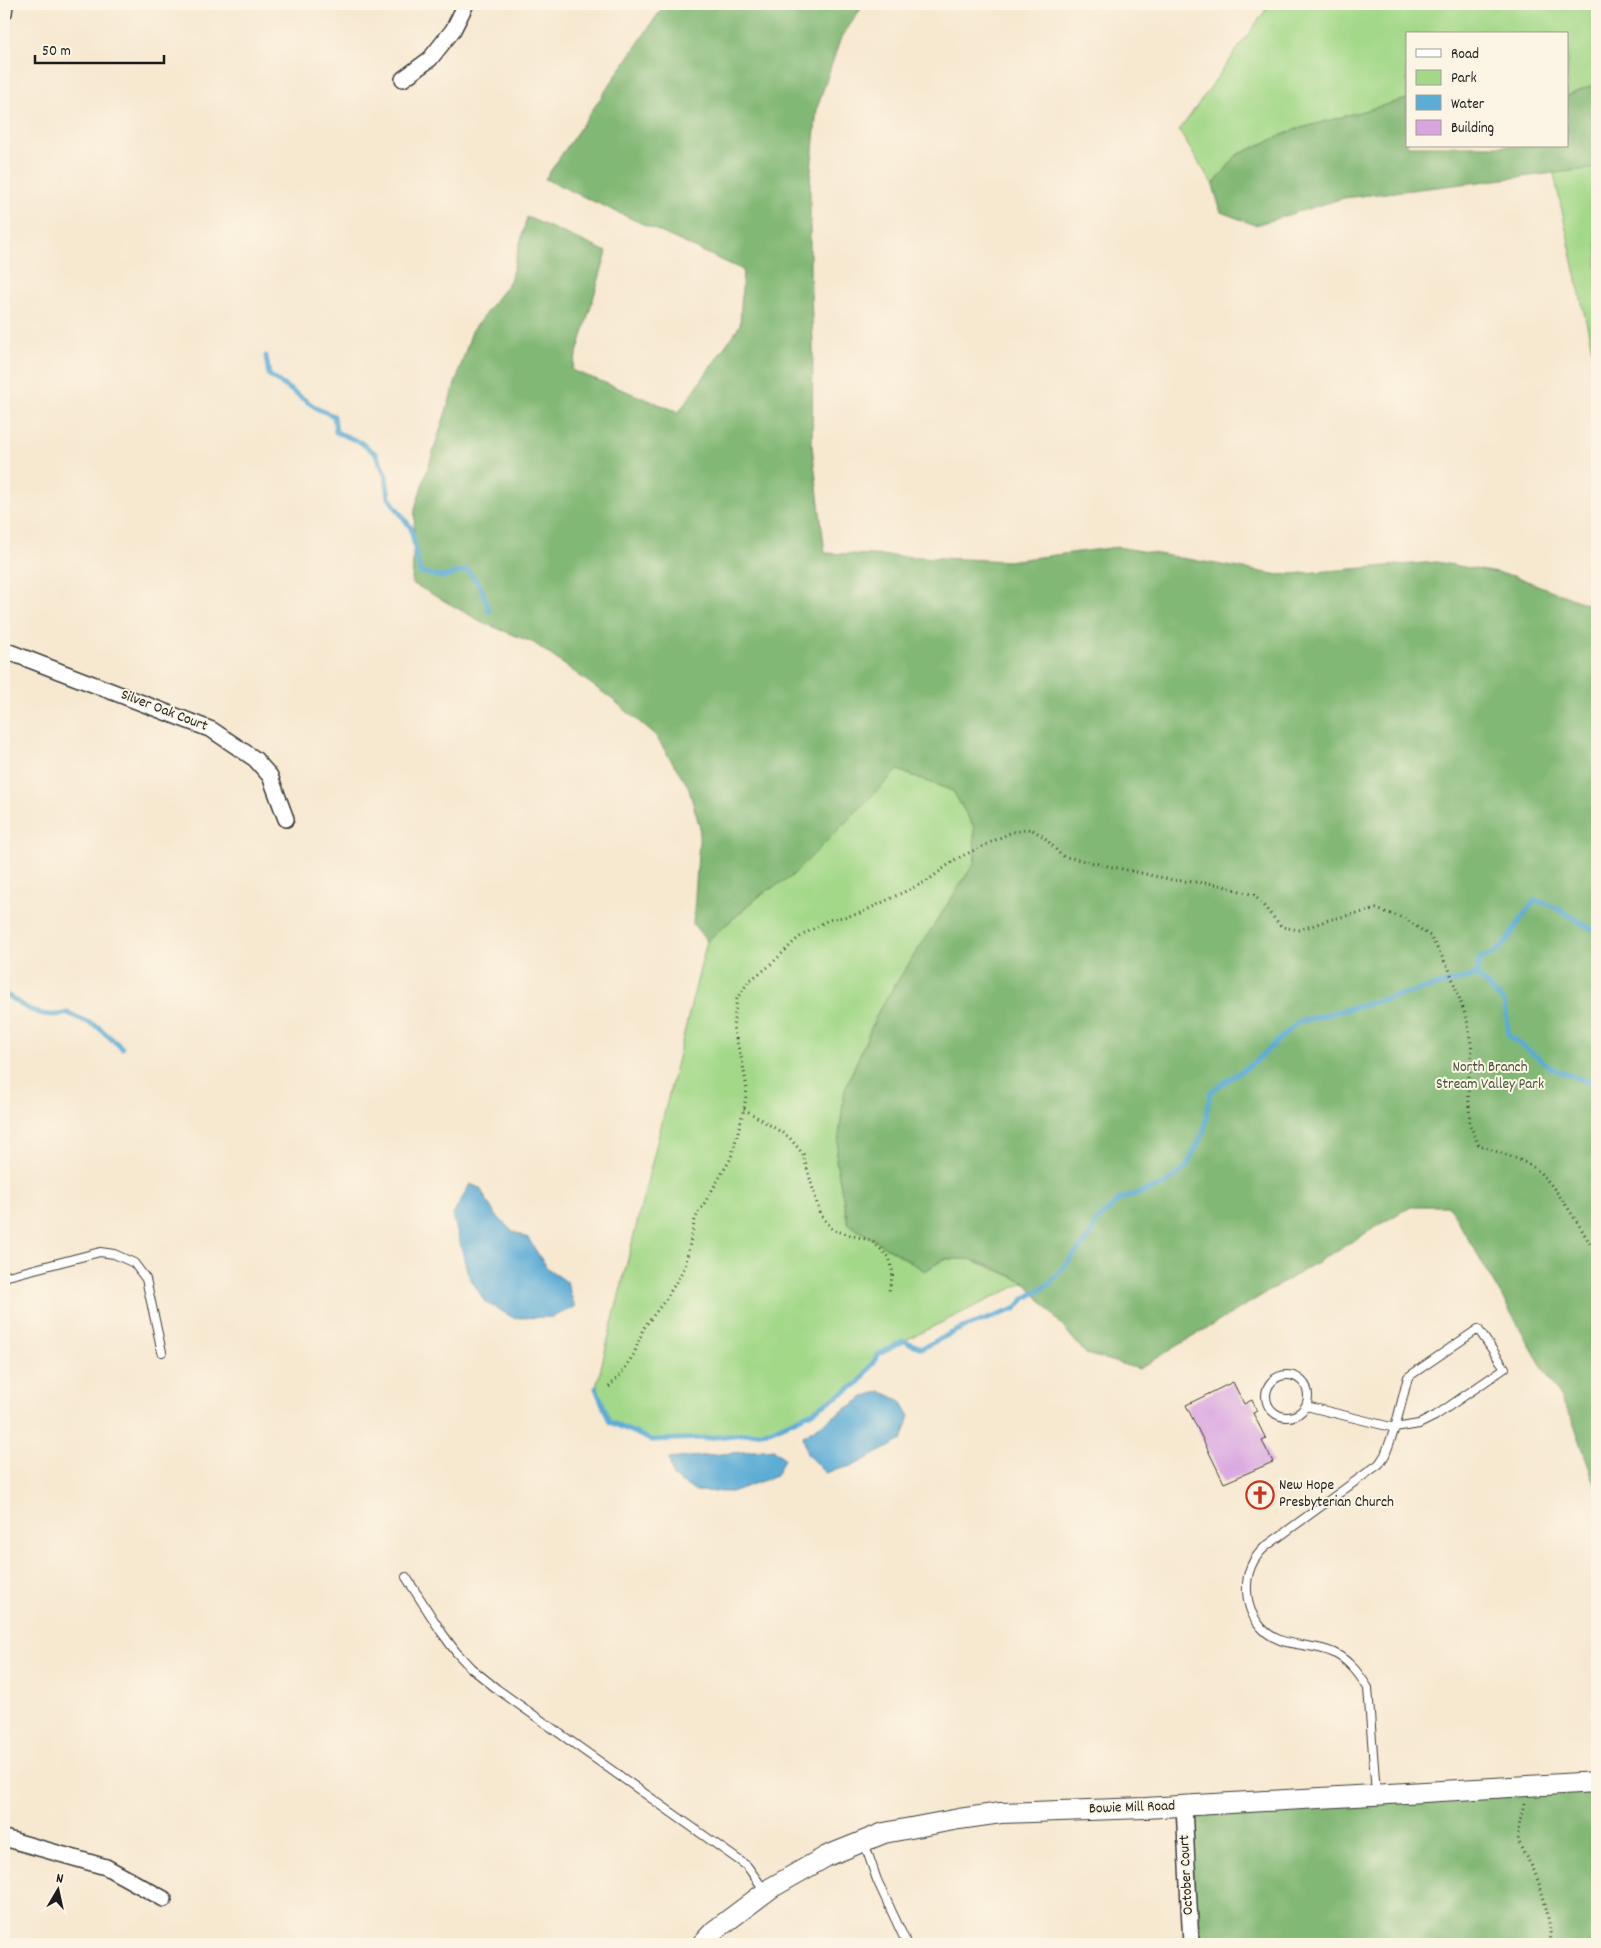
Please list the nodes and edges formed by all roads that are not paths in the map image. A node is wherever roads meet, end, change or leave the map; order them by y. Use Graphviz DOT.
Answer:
graph roads {
  1 [pos="5,4"];
  2 [pos="466,4"];
  3 [pos="4,12"];
  4 [pos="403,79"];
  5 [pos="4,650"];
  6 [pos="286,819"];
  7 [pos="4,1278"];
  8 [pos="162,1352"];
  9 [pos="1306,1406"];
  10 [pos="1395,1428"];
  11 [pos="406,1577"];
  12 [pos="1597,1782"];
  13 [pos="1376,1795"];
  14 [pos="1184,1806"];
  15 [pos="4,1838"];
  16 [pos="864,1842"];
  17 [pos="766,1892"];
  18 [pos="164,1899"];
  19 [pos="905,1940"];
  20 [pos="702,1944"];
  21 [pos="1191,1944"];
  1 -- 3 [label="street"];
  2 -- 4 [label="street"];
  5 -- 6 [label="street, Silver Oak Court"];
  7 -- 8 [label="lane"];
  9 -- 9 [label="lane"];
  9 -- 10 [label="lane"];
  10 -- 10 [label="lane"];
  10 -- 13 [label="lane"];
  11 -- 17 [label="lane"];
  12 -- 13 [label="street, Bowie Mill Road"];
  13 -- 14 [label="street, Bowie Mill Road"];
  14 -- 16 [label="street, Bowie Mill Road"];
  14 -- 21 [label="street, October Court"];
  15 -- 18 [label="street"];
  16 -- 17 [label="street, Bowie Mill Road"];
  16 -- 19 [label="lane"];
  17 -- 20 [label="street, Bowie Mill Road"];
}
